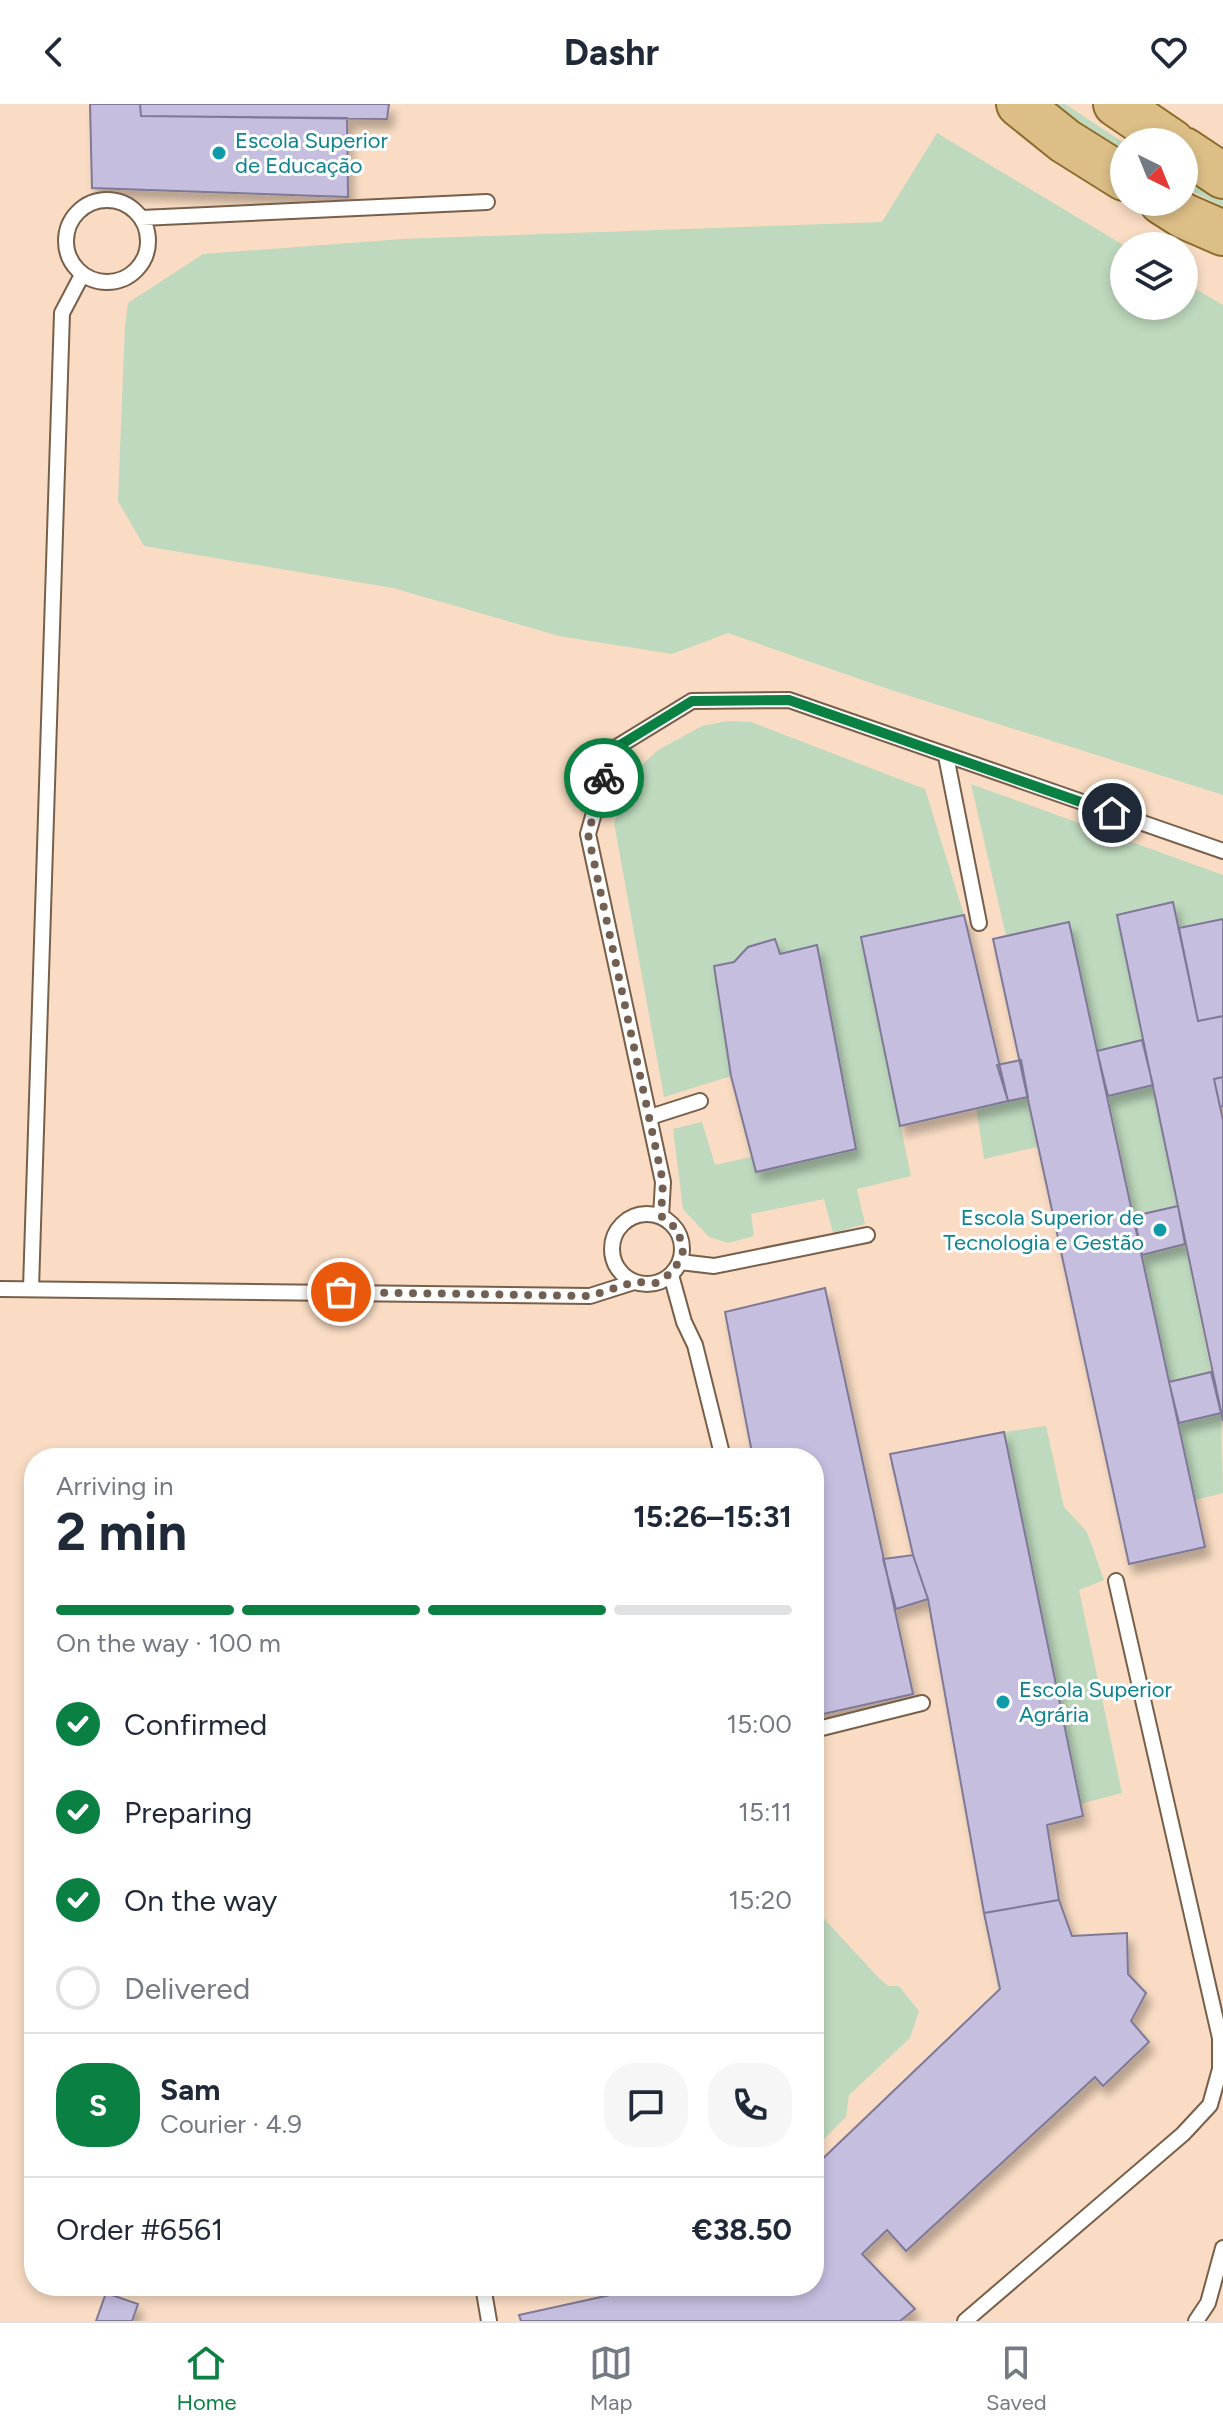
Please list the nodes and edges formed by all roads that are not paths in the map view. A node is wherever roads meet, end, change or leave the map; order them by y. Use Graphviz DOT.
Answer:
graph roads {
  1 [pos="1019,104"];
  2 [pos="1116,104"];
  3 [pos="1151,128"];
  4 [pos="1198,159"];
  5 [pos="1110,169"];
  6 [pos="1223,176"];
  7 [pos="487,202"];
  8 [pos="1184,216"];
  9 [pos="141,218"];
  10 [pos="1223,233"];
  11 [pos="85,277"];
  12 [pos="946,756"];
  13 [pos="1223,851"];
  14 [pos="979,923"];
  15 [pos="700,1101"];
  16 [pos="650,1117"];
  17 [pos="661,1216"];
  18 [pos="867,1235"];
  19 [pos="680,1262"];
  20 [pos="671,1275"];
  21 [pos="634,1282"];
  22 [pos="31,1288"];
  23 [pos="0,1289"];
  24 [pos="721,1448"];
  25 [pos="1116,1581"];
  26 [pos="922,1703"];
  27 [pos="824,1728"];
  28 [pos="1223,2248"];
  29 [pos="485,2296"];
  30 [pos="489,2321"];
  31 [pos="965,2321"];
  32 [pos="1196,2321"];
  1 -- 5 [label="main road"];
  2 -- 3 [label="main road"];
  4 -- 6 [label="main road"];
  7 -- 9 [label="lane"];
  8 -- 10 [label="main road"];
  9 -- 11 [label="lane"];
  9 -- 11 [label="lane"];
  11 -- 22 [label="lane"];
  12 -- 13 [label="lane"];
  12 -- 14 [label="lane"];
  12 -- 16 [label="lane"];
  15 -- 16 [label="lane"];
  16 -- 17 [label="lane"];
  17 -- 19 [label="lane"];
  17 -- 21 [label="lane"];
  18 -- 19 [label="lane"];
  19 -- 20 [label="lane"];
  20 -- 21 [label="lane"];
  20 -- 24 [label="lane"];
  21 -- 22 [label="lane"];
  22 -- 23 [label="lane"];
  25 -- 31 [label="lane"];
  26 -- 27 [label="lane"];
  28 -- 32 [label="lane"];
  29 -- 30 [label="lane"];
}
